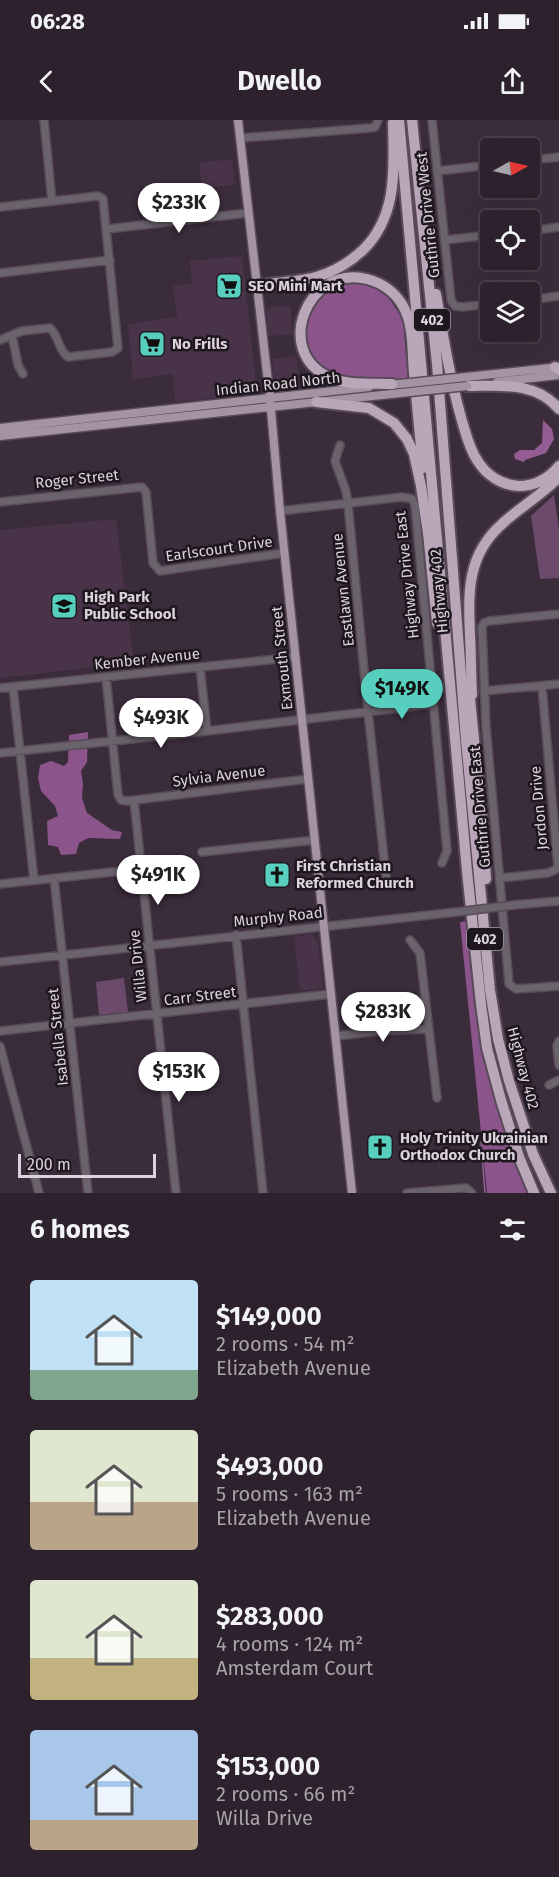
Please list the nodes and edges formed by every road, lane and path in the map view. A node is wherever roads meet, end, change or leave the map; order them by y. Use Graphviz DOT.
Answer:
graph roads {
  1 [pos="44,120"];
  2 [pos="238,120"];
  3 [pos="393,120"];
  4 [pos="399,120"];
  5 [pos="408,120"];
  6 [pos="412,120"];
  7 [pos="418,120"];
  8 [pos="432,120"];
  9 [pos="377,123"];
  10 [pos="240,138"];
  11 [pos="559,157"];
  12 [pos="540,159"];
  13 [pos="480,166"];
  14 [pos="437,171"];
  15 [pos="52,201"];
  16 [pos="0,207"];
  17 [pos="248,213"];
  18 [pos="559,227"];
  19 [pos="107,229"];
  20 [pos="540,230"];
  21 [pos="480,236"];
  22 [pos="444,240"];
  23 [pos="110,260"];
  24 [pos="0,273"];
  25 [pos="256,285"];
  26 [pos="435,290"];
  27 [pos="559,296"];
  28 [pos="540,299"];
  29 [pos="480,305"];
  30 [pos="12,335"];
  31 [pos="0,340"];
  32 [pos="558,370"];
  33 [pos="23,374"];
  34 [pos="467,381"];
  35 [pos="393,384"];
  36 [pos="410,387"];
  37 [pos="316,402"];
  38 [pos="270,403"];
  39 [pos="559,409"];
  40 [pos="0,428"];
  41 [pos="0,436"];
  42 [pos="340,445"];
  43 [pos="559,466"];
  44 [pos="559,477"];
  45 [pos="147,500"];
  46 [pos="0,502"];
  47 [pos="348,504"];
  48 [pos="280,511"];
  49 [pos="428,533"];
  50 [pos="284,553"];
  51 [pos="559,614"];
  52 [pos="296,657"];
  53 [pos="200,667"];
  54 [pos="106,677"];
  55 [pos="559,684"];
  56 [pos="542,686"];
  57 [pos="13,687"];
  58 [pos="0,688"];
  59 [pos="484,691"];
  60 [pos="433,704"];
  61 [pos="368,711"];
  62 [pos="473,716"];
  63 [pos="302,720"];
  64 [pos="207,731"];
  65 [pos="466,740"];
  66 [pos="113,741"];
  67 [pos="20,751"];
  68 [pos="0,753"];
  69 [pos="309,779"];
  70 [pos="134,800"];
  71 [pos="315,840"];
  72 [pos="202,852"];
  73 [pos="442,863"];
  74 [pos="141,868"];
  75 [pos="467,871"];
  76 [pos="386,877"];
  77 [pos="54,878"];
  78 [pos="500,878"];
  79 [pos="33,880"];
  80 [pos="0,884"];
  81 [pos="559,901"];
  82 [pos="324,926"];
  83 [pos="236,935"];
  84 [pos="410,940"];
  85 [pos="150,945"];
  86 [pos="63,955"];
  87 [pos="0,962"];
  88 [pos="559,986"];
  89 [pos="331,994"];
  90 [pos="244,1004"];
  91 [pos="157,1015"];
  92 [pos="70,1024"];
  93 [pos="428,1029"];
  94 [pos="0,1031"];
  95 [pos="336,1036"];
  96 [pos="559,1041"];
  97 [pos="0,1046"];
  98 [pos="559,1065"];
  99 [pos="559,1080"];
  100 [pos="549,1085"];
  101 [pos="436,1098"];
  102 [pos="526,1134"];
  103 [pos="39,1193"];
  104 [pos="88,1193"];
  105 [pos="176,1193"];
  106 [pos="263,1193"];
  107 [pos="352,1193"];
  108 [pos="407,1193"];
  109 [pos="472,1193"];
  110 [pos="534,1193"];
  111 [pos="551,1193"];
  1 -- 15 [label="street"];
  2 -- 10 [label="main road, Exmouth Street"];
  3 -- 25 [label="highway"];
  4 -- 75 [label="highway, Highway 402 / 402"];
  5 -- 65 [label="highway"];
  6 -- 65 [label="highway, Highway 402 / 402"];
  7 -- 26 [label="highway"];
  8 -- 14 [label="street, Guthrie Drive West"];
  9 -- 10 [label="street"];
  10 -- 17 [label="main road, Exmouth Street"];
  11 -- 12 [label="street"];
  13 -- 14 [label="street"];
  14 -- 22 [label="street, Guthrie Drive West"];
  15 -- 16 [label="street"];
  15 -- 19 [label="street"];
  17 -- 19 [label="street"];
  17 -- 25 [label="main road, Exmouth Street"];
  18 -- 20 [label="street"];
  19 -- 23 [label="street"];
  21 -- 22 [label="street"];
  22 -- 29 [label="street, Guthrie Drive West"];
  23 -- 24 [label="street"];
  23 -- 30 [label="street"];
  25 -- 38 [label="main road, Exmouth Street"];
  26 -- 43 [label="highway"];
  26 -- 62 [label="highway"];
  27 -- 28 [label="street"];
  30 -- 31 [label="street"];
  30 -- 33 [label="street"];
  32 -- 34 [label="main road, Indian Road North"];
  34 -- 36 [label="main road, Indian Road North, bridge"];
  34 -- 39 [label="highway"];
  35 -- 36 [label="main road, Indian Road North"];
  35 -- 38 [label="main road, Indian Road North"];
  35 -- 49 [label="highway"];
  36 -- 37 [label="main road, Indian Road North"];
  37 -- 38 [label="main road, Indian Road North"];
  37 -- 49 [label="highway"];
  38 -- 40 [label="main road, Indian Road North"];
  38 -- 41 [label="main road, Indian Road North"];
  38 -- 48 [label="main road, Exmouth Street"];
  42 -- 47 [label="street, Eastlawn Avenue"];
  44 -- 62 [label="highway"];
  45 -- 46 [label="street, Roger Street"];
  45 -- 50 [label="street, Earlscourt Drive"];
  47 -- 48 [label="street"];
  47 -- 60 [label="street, Highway Drive East"];
  47 -- 61 [label="street, Eastlawn Avenue"];
  48 -- 50 [label="main road, Exmouth Street"];
  49 -- 75 [label="highway"];
  50 -- 52 [label="main road, Exmouth Street"];
  51 -- 59 [label="street, Guthrie Drive East"];
  52 -- 53 [label="street, Kember Avenue"];
  52 -- 63 [label="main road, Exmouth Street"];
  53 -- 54 [label="street, Kember Avenue"];
  53 -- 64 [label="street"];
  54 -- 57 [label="street, Kember Avenue"];
  54 -- 66 [label="street"];
  55 -- 56 [label="street"];
  56 -- 59 [label="street"];
  56 -- 78 [label="street, Jordon Drive"];
  57 -- 58 [label="street, Kember Avenue"];
  57 -- 67 [label="street"];
  59 -- 78 [label="street, Guthrie Drive East"];
  60 -- 61 [label="street"];
  60 -- 73 [label="street, Highway Drive East"];
  61 -- 63 [label="street"];
  61 -- 76 [label="street, Eastlawn Avenue"];
  62 -- 102 [label="highway"];
  63 -- 64 [label="street"];
  63 -- 69 [label="main road, Exmouth Street"];
  64 -- 66 [label="street"];
  65 -- 102 [label="highway, Highway 402 / 402"];
  66 -- 67 [label="street"];
  66 -- 70 [label="street"];
  67 -- 68 [label="street"];
  67 -- 79 [label="street"];
  69 -- 70 [label="street, Sylvia Avenue"];
  69 -- 71 [label="main road, Exmouth Street"];
  70 -- 74 [label="street, Willa Drive"];
  71 -- 72 [label="street"];
  71 -- 82 [label="main road, Exmouth Street"];
  74 -- 77 [label="street"];
  74 -- 85 [label="street, Willa Drive"];
  75 -- 110 [label="highway, Highway 402 / 402"];
  77 -- 79 [label="street"];
  77 -- 86 [label="street, Isabella Street"];
  78 -- 88 [label="street, Guthrie Drive East"];
  79 -- 80 [label="street"];
  81 -- 82 [label="street, Murphy Road, bridge"];
  82 -- 83 [label="street, Murphy Road"];
  82 -- 89 [label="main road, Exmouth Street"];
  83 -- 85 [label="street, Murphy Road"];
  83 -- 90 [label="street"];
  84 -- 93 [label="street"];
  85 -- 86 [label="street, Murphy Road"];
  85 -- 91 [label="street, Willa Drive"];
  86 -- 87 [label="street, Murphy Road"];
  86 -- 92 [label="street, Isabella Street"];
  89 -- 90 [label="street, Carr Street"];
  89 -- 95 [label="main road, Exmouth Street"];
  90 -- 91 [label="street, Carr Street"];
  90 -- 106 [label="street"];
  91 -- 92 [label="street, Carr Street"];
  91 -- 105 [label="street, Willa Drive"];
  92 -- 94 [label="street, Carr Street"];
  92 -- 104 [label="street, Isabella Street"];
  93 -- 95 [label="street"];
  93 -- 101 [label="street"];
  95 -- 107 [label="main road, Exmouth Street"];
  96 -- 98 [label="street"];
  97 -- 103 [label="street"];
  99 -- 100 [label="street"];
  102 -- 111 [label="highway, Highway 402 / 402"];
  108 -- 109 [label="street"];
}
